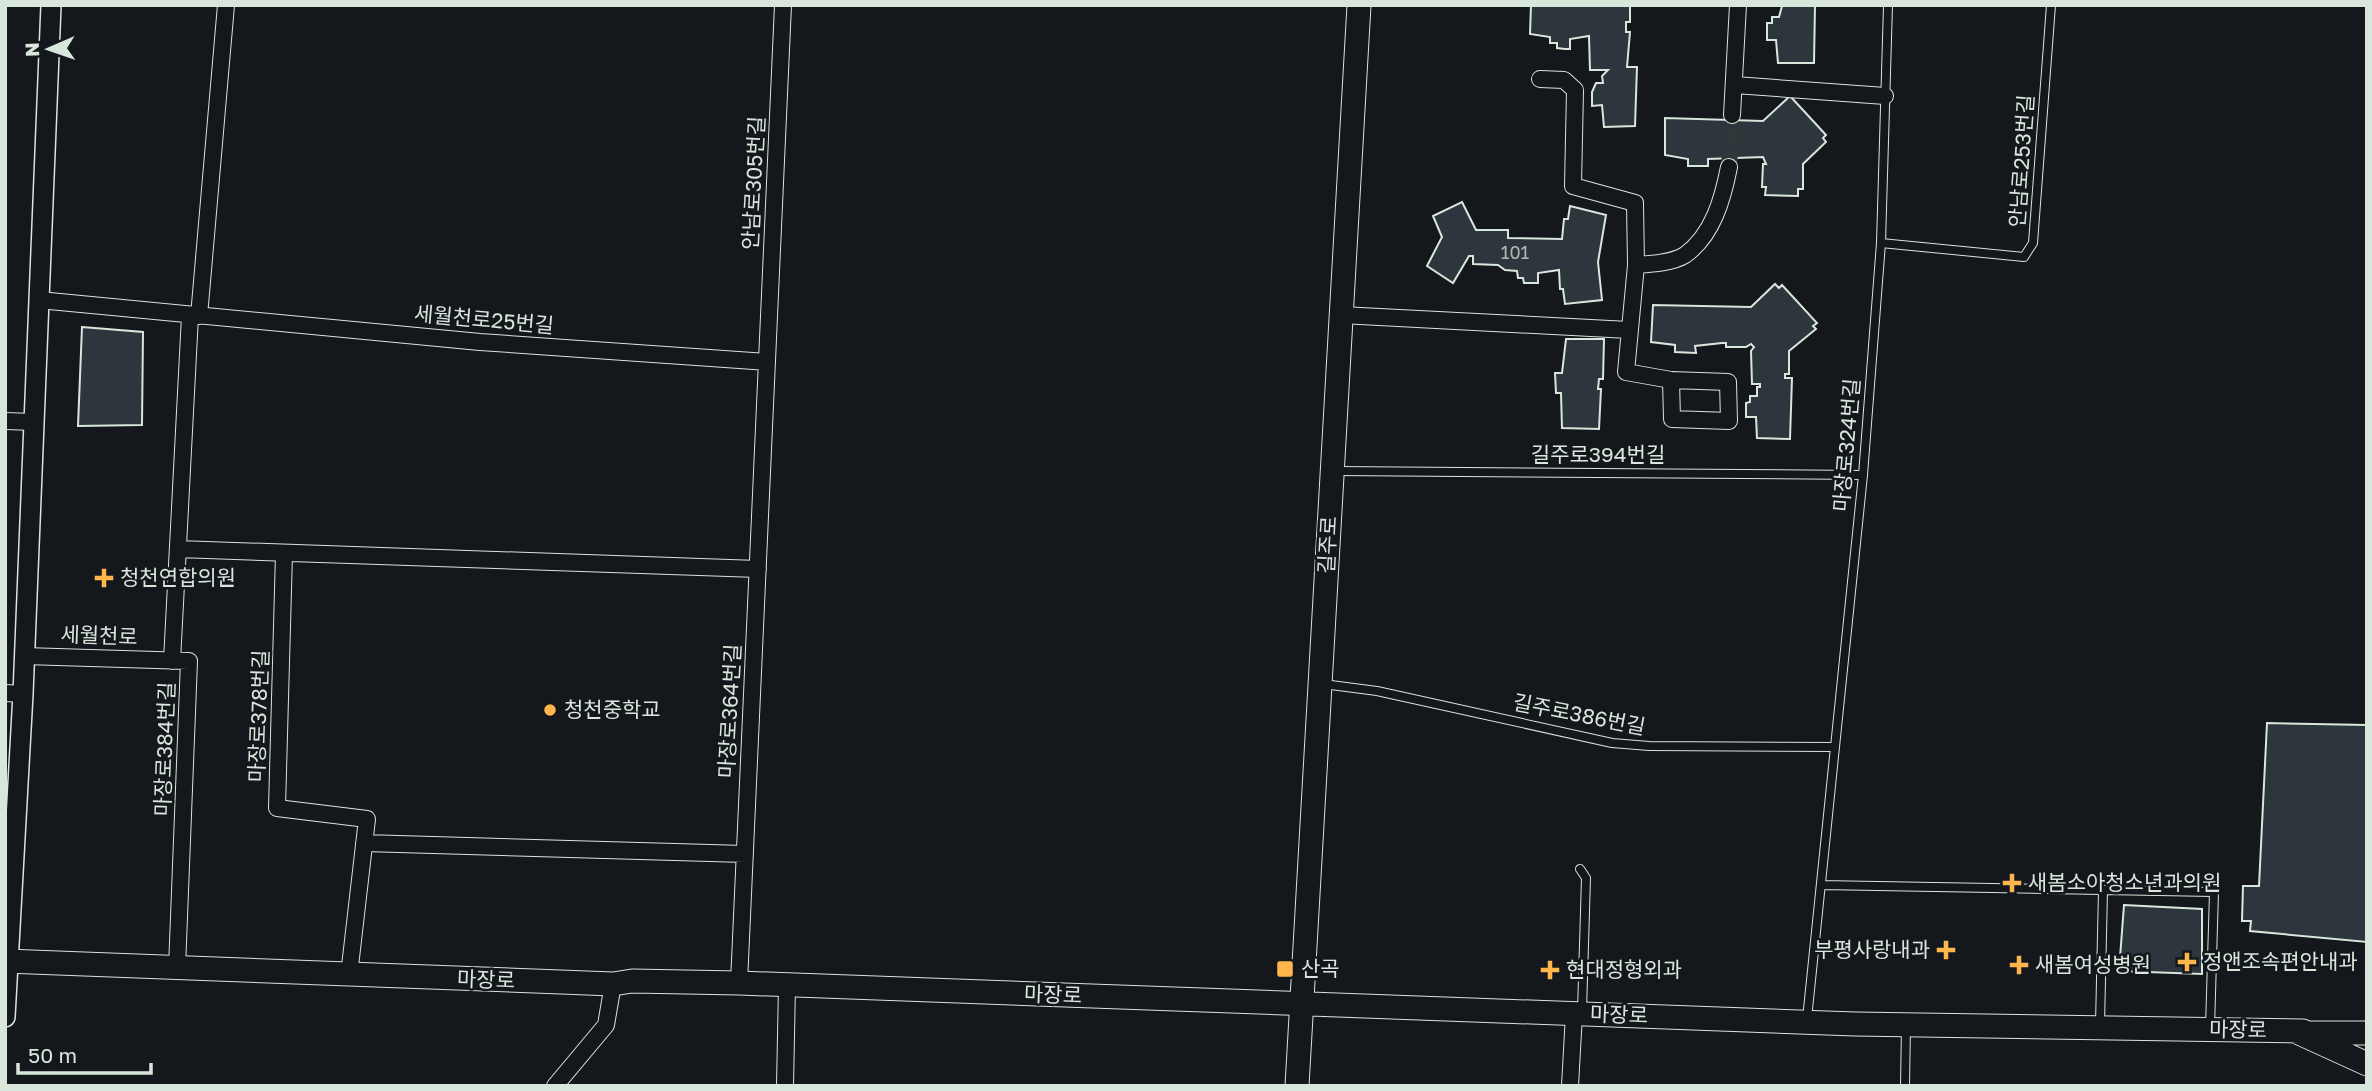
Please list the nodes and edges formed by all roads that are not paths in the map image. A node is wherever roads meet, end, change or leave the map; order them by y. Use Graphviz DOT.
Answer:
graph roads {
  1 [pos="51,5"];
  2 [pos="226,5"];
  3 [pos="783,5"];
  4 [pos="1359,5"];
  5 [pos="1738,5"];
  6 [pos="1888,5"];
  7 [pos="2050,5"];
  8 [pos="1540,79"];
  9 [pos="1735,85"];
  10 [pos="1885,96"];
  11 [pos="1732,115"];
  12 [pos="1729,167"];
  13 [pos="1881,243"];
  14 [pos="1636,265"];
  15 [pos="39,300"];
  16 [pos="1341,314"];
  17 [pos="195,316"];
  18 [pos="1629,330"];
  19 [pos="767,362"];
  20 [pos="1671,380"];
  21 [pos="5,421"];
  22 [pos="34,422"];
  23 [pos="1332,471"];
  24 [pos="1863,475"];
  25 [pos="178,549"];
  26 [pos="284,553"];
  27 [pos="758,569"];
  28 [pos="24,656"];
  29 [pos="172,661"];
  30 [pos="1320,684"];
  31 [pos="14,693"];
  32 [pos="1835,747"];
  33 [pos="364,843"];
  34 [pos="745,854"];
  35 [pos="1580,869"];
  36 [pos="1821,885"];
  37 [pos="2103,890"];
  38 [pos="7,962"];
  39 [pos="177,968"];
  40 [pos="349,975"];
  41 [pos="739,983"];
  42 [pos="613,984"];
  43 [pos="788,985"];
  44 [pos="1301,1005"];
  45 [pos="1578,1014"];
  46 [pos="5,1017"];
  47 [pos="1807,1022"];
  48 [pos="1906,1024"];
  49 [pos="2100,1028"];
  50 [pos="2210,1029"];
  51 [pos="2367,1032"];
  52 [pos="2299,1033"];
  53 [pos="2367,1064"];
  54 [pos="555,1086"];
  55 [pos="785,1086"];
  56 [pos="1297,1086"];
  57 [pos="1570,1086"];
  58 [pos="1905,1086"];
  1 -- 15 [label="street"];
  2 -- 17 [label="street"];
  3 -- 19 [label="street, 안남로305번길"];
  4 -- 16 [label="main road, 길주로"];
  5 -- 9 [label="street"];
  6 -- 10 [label="lane, 마장로324번길"];
  7 -- 13 [label="lane, 안남로253번길"];
  8 -- 14 [label="street"];
  9 -- 10 [label="street"];
  9 -- 11 [label="street"];
  10 -- 13 [label="lane, 마장로324번길"];
  12 -- 14 [label="street"];
  13 -- 24 [label="lane, 마장로324번길"];
  14 -- 18 [label="street"];
  15 -- 17 [label="street, 세월천로25번길"];
  15 -- 22 [label="street"];
  16 -- 18 [label="street"];
  16 -- 23 [label="main road, 길주로"];
  17 -- 19 [label="street, 세월천로25번길"];
  17 -- 25 [label="street, 마장로384번길"];
  18 -- 20 [label="street"];
  19 -- 27 [label="street, 마장로364번길"];
  21 -- 22 [label="street"];
  22 -- 28 [label="street"];
  23 -- 24 [label="lane, 길주로394번길"];
  23 -- 30 [label="main road, 길주로"];
  24 -- 32 [label="lane, 마장로324번길"];
  25 -- 26 [label="street"];
  25 -- 29 [label="street, 마장로384번길"];
  26 -- 27 [label="street"];
  26 -- 33 [label="street, 마장로378번길"];
  27 -- 34 [label="street, 마장로364번길"];
  28 -- 29 [label="street, 세월천로"];
  28 -- 31 [label="street"];
  29 -- 39 [label="street, 마장로384번길"];
  30 -- 32 [label="lane, 길주로386번길"];
  30 -- 44 [label="main road, 길주로"];
  31 -- 38 [label="street"];
  32 -- 36 [label="lane, 마장로324번길"];
  33 -- 34 [label="street"];
  33 -- 40 [label="street, 마장로378번길"];
  34 -- 41 [label="street, 마장로364번길"];
  35 -- 45 [label="lane"];
  36 -- 37 [label="lane"];
  36 -- 47 [label="lane, 마장로324번길"];
  37 -- 49 [label="lane"];
  37 -- 50 [label="lane"];
  38 -- 39 [label="main road, 마장로"];
  38 -- 46 [label="street"];
  39 -- 40 [label="main road, 마장로"];
  40 -- 42 [label="main road, 마장로"];
  41 -- 42 [label="main road, 마장로"];
  41 -- 43 [label="main road, 마장로"];
  42 -- 54 [label="street"];
  43 -- 44 [label="main road, 마장로"];
  43 -- 55 [label="street"];
  44 -- 45 [label="main road, 마장로"];
  44 -- 56 [label="main road, 길주로"];
  45 -- 47 [label="main road, 마장로"];
  45 -- 57 [label="street"];
  47 -- 48 [label="main road, 마장로"];
  48 -- 49 [label="main road, 마장로"];
  48 -- 58 [label="lane"];
  49 -- 50 [label="main road, 마장로"];
  50 -- 52 [label="main road, 마장로"];
  51 -- 52 [label="main road, 마장로"];
  52 -- 53 [label="main road"];
}
